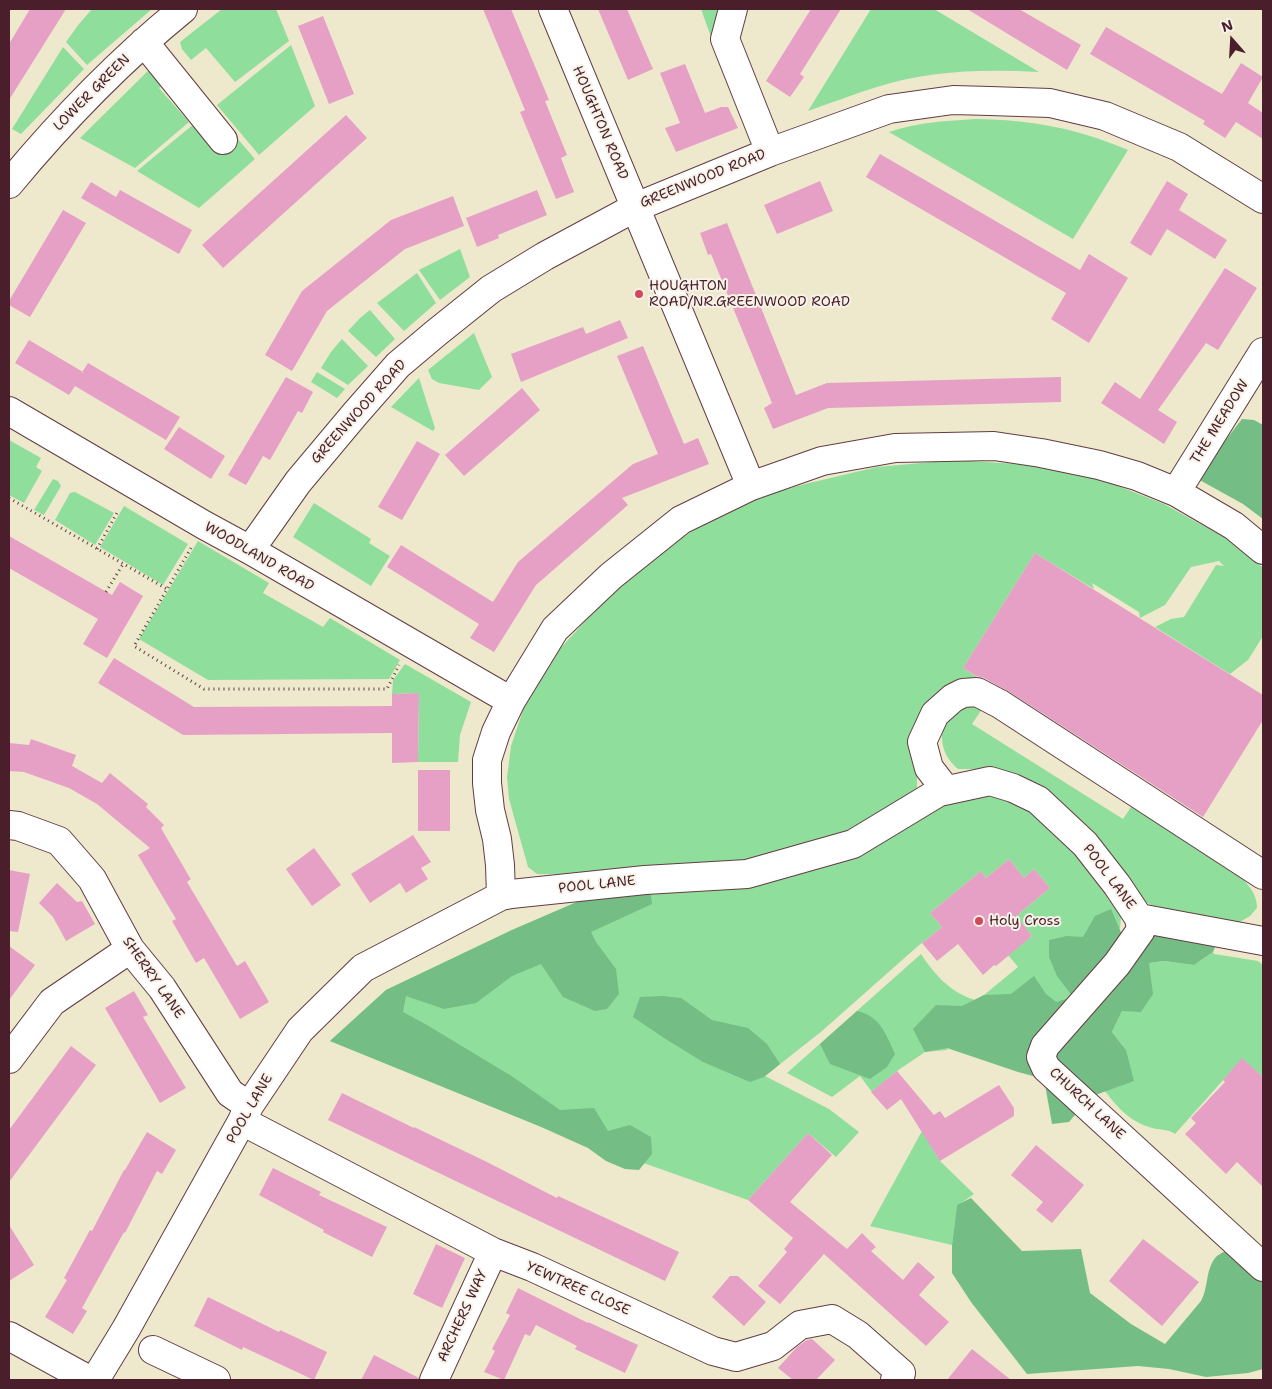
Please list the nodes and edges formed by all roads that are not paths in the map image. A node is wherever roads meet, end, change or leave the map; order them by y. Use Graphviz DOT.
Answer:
graph roads {
  1 [pos="183,9"];
  2 [pos="553,9"];
  3 [pos="733,9"];
  4 [pos="144,42"];
  5 [pos="223,140"];
  6 [pos="770,152"];
  7 [pos="9,184"];
  8 [pos="1263,199"];
  9 [pos="636,206"];
  10 [pos="1263,352"];
  11 [pos="9,411"];
  12 [pos="751,486"];
  13 [pos="1176,492"];
  14 [pos="250,550"];
  15 [pos="1263,550"];
  16 [pos="511,701"];
  17 [pos="946,790"];
  18 [pos="9,825"];
  19 [pos="1263,874"];
  20 [pos="501,896"];
  21 [pos="1139,918"];
  22 [pos="1263,941"];
  23 [pos="130,949"];
  24 [pos="9,1059"];
  25 [pos="245,1113"];
  26 [pos="493,1252"];
  27 [pos="1263,1267"];
  28 [pos="9,1336"];
  29 [pos="152,1350"];
  30 [pos="902,1378"];
  31 [pos="89,1380"];
  32 [pos="95,1380"];
  33 [pos="216,1380"];
  34 [pos="434,1380"];
  1 -- 4 [label="street, LOWER GREEN"];
  2 -- 9 [label="street, HOUGHTON ROAD"];
  3 -- 6 [label="street"];
  4 -- 5 [label="street"];
  4 -- 7 [label="street, LOWER GREEN"];
  6 -- 8 [label="street, GREENWOOD ROAD"];
  6 -- 9 [label="street, GREENWOOD ROAD"];
  9 -- 12 [label="street, HOUGHTON ROAD"];
  9 -- 14 [label="street, GREENWOOD ROAD"];
  10 -- 13 [label="street, THE MEADOW"];
  11 -- 14 [label="street, WOODLAND ROAD"];
  12 -- 13 [label="street"];
  12 -- 16 [label="street"];
  13 -- 15 [label="street"];
  14 -- 16 [label="street, WOODLAND ROAD"];
  16 -- 20 [label="street"];
  17 -- 19 [label="street"];
  17 -- 20 [label="street, POOL LANE"];
  17 -- 21 [label="street, POOL LANE"];
  18 -- 23 [label="street, SHERRY LANE"];
  20 -- 25 [label="street, POOL LANE"];
  21 -- 22 [label="street, POOL LANE"];
  21 -- 27 [label="street, CHURCH LANE"];
  23 -- 24 [label="street"];
  23 -- 25 [label="street, SHERRY LANE"];
  25 -- 26 [label="street, YEWTREE CLOSE"];
  25 -- 32 [label="street, POOL LANE"];
  26 -- 30 [label="street, YEWTREE CLOSE"];
  26 -- 34 [label="street, ARCHERS WAY"];
  28 -- 31 [label="street"];
  29 -- 33 [label="street"];
}
